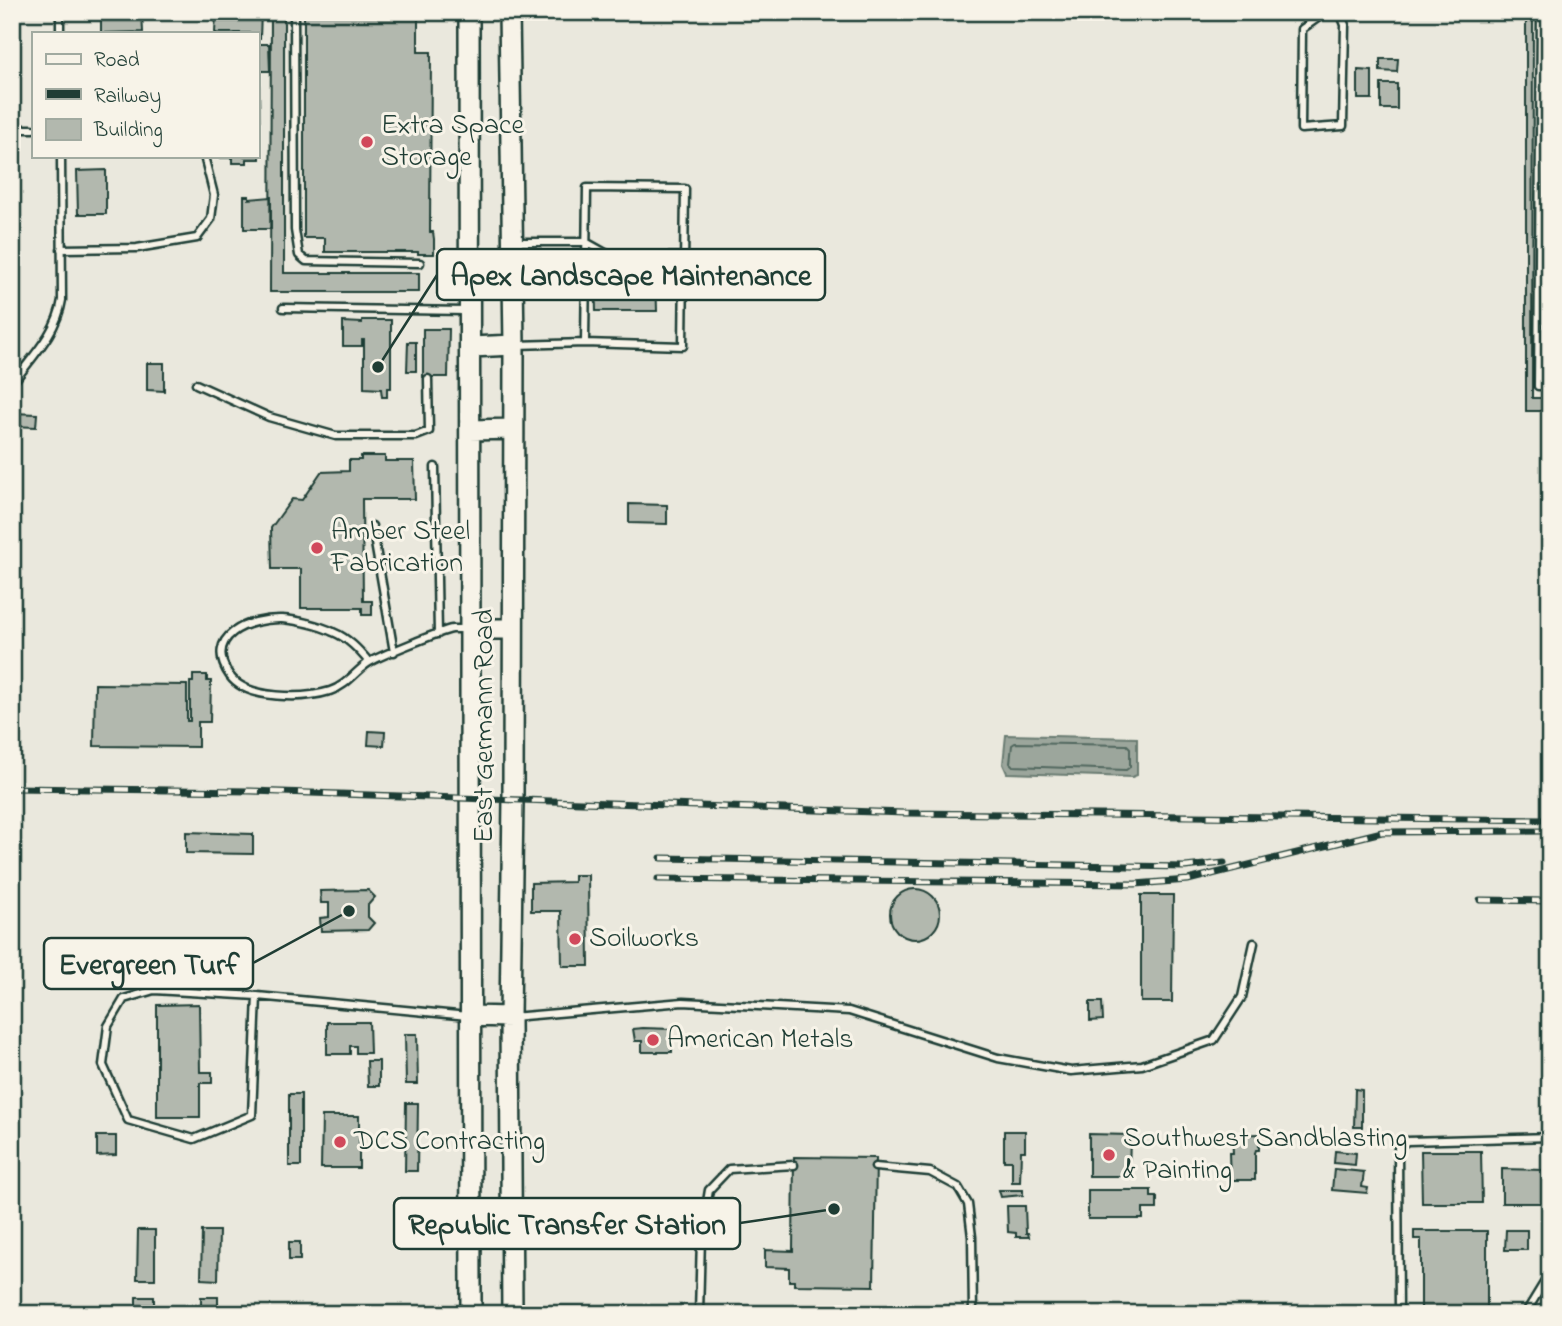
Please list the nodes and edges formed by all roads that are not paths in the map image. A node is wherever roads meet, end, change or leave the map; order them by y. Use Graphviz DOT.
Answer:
graph roads {
  1 [pos="60,12"];
  2 [pos="295,12"];
  3 [pos="469,12"];
  4 [pos="509,12"];
  5 [pos="1326,12"];
  6 [pos="1340,12"];
  7 [pos="1541,12"];
  8 [pos="60,32"];
  9 [pos="1540,100"];
  10 [pos="1550,100"];
  11 [pos="12,129"];
  12 [pos="32,129"];
  13 [pos="61,158"];
  14 [pos="205,158"];
  15 [pos="1539,226"];
  16 [pos="1550,226"];
  17 [pos="512,242"];
  18 [pos="586,242"];
  19 [pos="61,249"];
  20 [pos="684,257"];
  21 [pos="421,263"];
  22 [pos="1539,299"];
  23 [pos="1550,299"];
  24 [pos="283,308"];
  25 [pos="470,312"];
  26 [pos="585,343"];
  27 [pos="514,345"];
  28 [pos="471,347"];
  29 [pos="1539,357"];
  30 [pos="1550,357"];
  31 [pos="428,379"];
  32 [pos="12,384"];
  33 [pos="196,384"];
  34 [pos="1550,386"];
  35 [pos="513,429"];
  36 [pos="470,430"];
  37 [pos="435,467"];
  38 [pos="372,526"];
  39 [pos="470,629"];
  40 [pos="513,629"];
  41 [pos="438,634"];
  42 [pos="394,652"];
  43 [pos="369,662"];
  44 [pos="1254,943"];
  45 [pos="257,996"];
  46 [pos="470,1016"];
  47 [pos="510,1017"];
  48 [pos="1550,1137"];
  49 [pos="794,1165"];
  50 [pos="876,1167"];
  51 [pos="1550,1273"];
  52 [pos="512,1312"];
  53 [pos="471,1314"];
  54 [pos="665,1314"];
  55 [pos="699,1314"];
  56 [pos="973,1314"];
  57 [pos="1399,1314"];
  58 [pos="1524,1314"];
  1 -- 8 [label="lane"];
  2 -- 21 [label="lane"];
  3 -- 25 [label="main road, East Germann Road"];
  4 -- 17 [label="main road, East Germann Road"];
  5 -- 6 [label="lane"];
  7 -- 9 [label="lane"];
  9 -- 10 [label="lane"];
  9 -- 15 [label="lane"];
  11 -- 12 [label="lane"];
  13 -- 19 [label="lane"];
  14 -- 19 [label="lane"];
  15 -- 16 [label="lane"];
  15 -- 22 [label="lane"];
  17 -- 18 [label="lane"];
  17 -- 27 [label="main road, East Germann Road"];
  18 -- 20 [label="lane"];
  18 -- 20 [label="lane"];
  18 -- 26 [label="lane"];
  19 -- 32 [label="lane"];
  20 -- 26 [label="lane"];
  22 -- 23 [label="lane"];
  22 -- 29 [label="lane"];
  24 -- 25 [label="lane"];
  25 -- 28 [label="main road, East Germann Road"];
  26 -- 27 [label="lane"];
  27 -- 28 [label="main road"];
  27 -- 35 [label="main road, East Germann Road"];
  28 -- 36 [label="main road, East Germann Road"];
  29 -- 30 [label="lane"];
  29 -- 34 [label="lane"];
  31 -- 33 [label="lane"];
  35 -- 36 [label="main road"];
  35 -- 40 [label="main road, East Germann Road"];
  36 -- 39 [label="main road, East Germann Road"];
  37 -- 41 [label="lane"];
  38 -- 42 [label="lane"];
  39 -- 40 [label="main road"];
  39 -- 41 [label="lane"];
  39 -- 46 [label="main road, East Germann Road"];
  40 -- 47 [label="main road, East Germann Road"];
  41 -- 42 [label="lane"];
  42 -- 43 [label="lane"];
  43 -- 43 [label="lane"];
  44 -- 47 [label="lane"];
  45 -- 45 [label="lane"];
  45 -- 46 [label="lane"];
  46 -- 47 [label="main road"];
  46 -- 53 [label="main road, East Germann Road"];
  47 -- 52 [label="main road, East Germann Road"];
  48 -- 57 [label="lane"];
  49 -- 55 [label="lane"];
  50 -- 56 [label="lane"];
  51 -- 58 [label="lane"];
  52 -- 54 [label="lane"];
}
